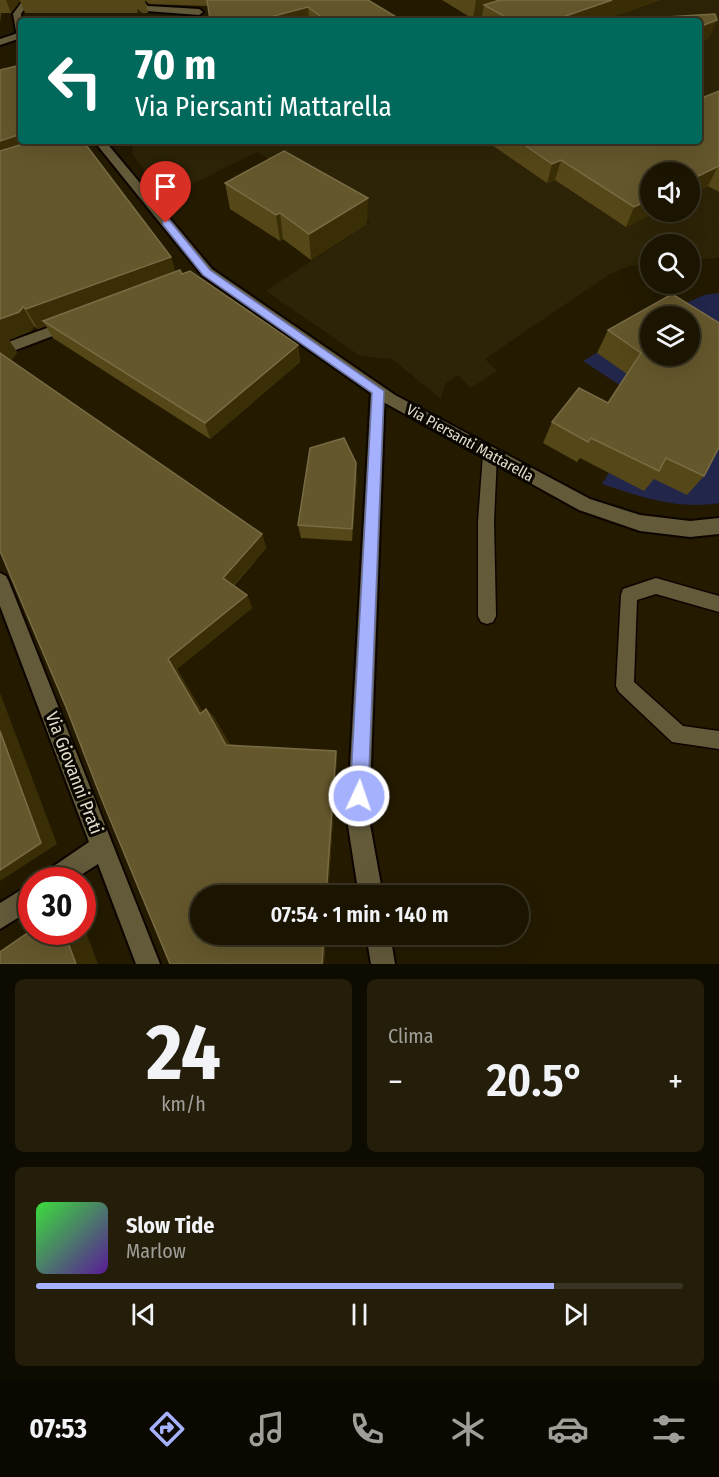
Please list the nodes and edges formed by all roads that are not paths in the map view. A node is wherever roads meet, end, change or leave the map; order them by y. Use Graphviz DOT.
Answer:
graph roads {
  1 [pos="27,0"];
  2 [pos="136,0"];
  3 [pos="541,1"];
  4 [pos="200,12"];
  5 [pos="487,18"];
  6 [pos="18,19"];
  7 [pos="18,36"];
  8 [pos="0,42"];
  9 [pos="101,144"];
  10 [pos="87,318"];
  11 [pos="0,351"];
  12 [pos="378,391"];
  13 [pos="490,455"];
  14 [pos="719,526"];
  15 [pos="0,582"];
  16 [pos="719,604"];
  17 [pos="488,616"];
  18 [pos="719,740"];
  19 [pos="102,847"];
  20 [pos="72,867"];
  21 [pos="369,885"];
  22 [pos="18,905"];
  23 [pos="0,917"];
  24 [pos="148,964"];
  1 -- 6 [label="street"];
  2 -- 4 [label="street"];
  3 -- 5 [label="street"];
  7 -- 8 [label="street"];
  9 -- 12 [label="street, Via Piersanti Mattarella"];
  10 -- 11 [label="street"];
  12 -- 13 [label="street, Via Piersanti Mattarella"];
  12 -- 21 [label="street"];
  13 -- 14 [label="street, Via Piersanti Mattarella"];
  13 -- 17 [label="lane"];
  15 -- 19 [label="street, Via Giovanni Prati"];
  16 -- 18 [label="lane"];
  19 -- 20 [label="street"];
  19 -- 24 [label="street, Via Giovanni Prati"];
  22 -- 23 [label="street"];
}
